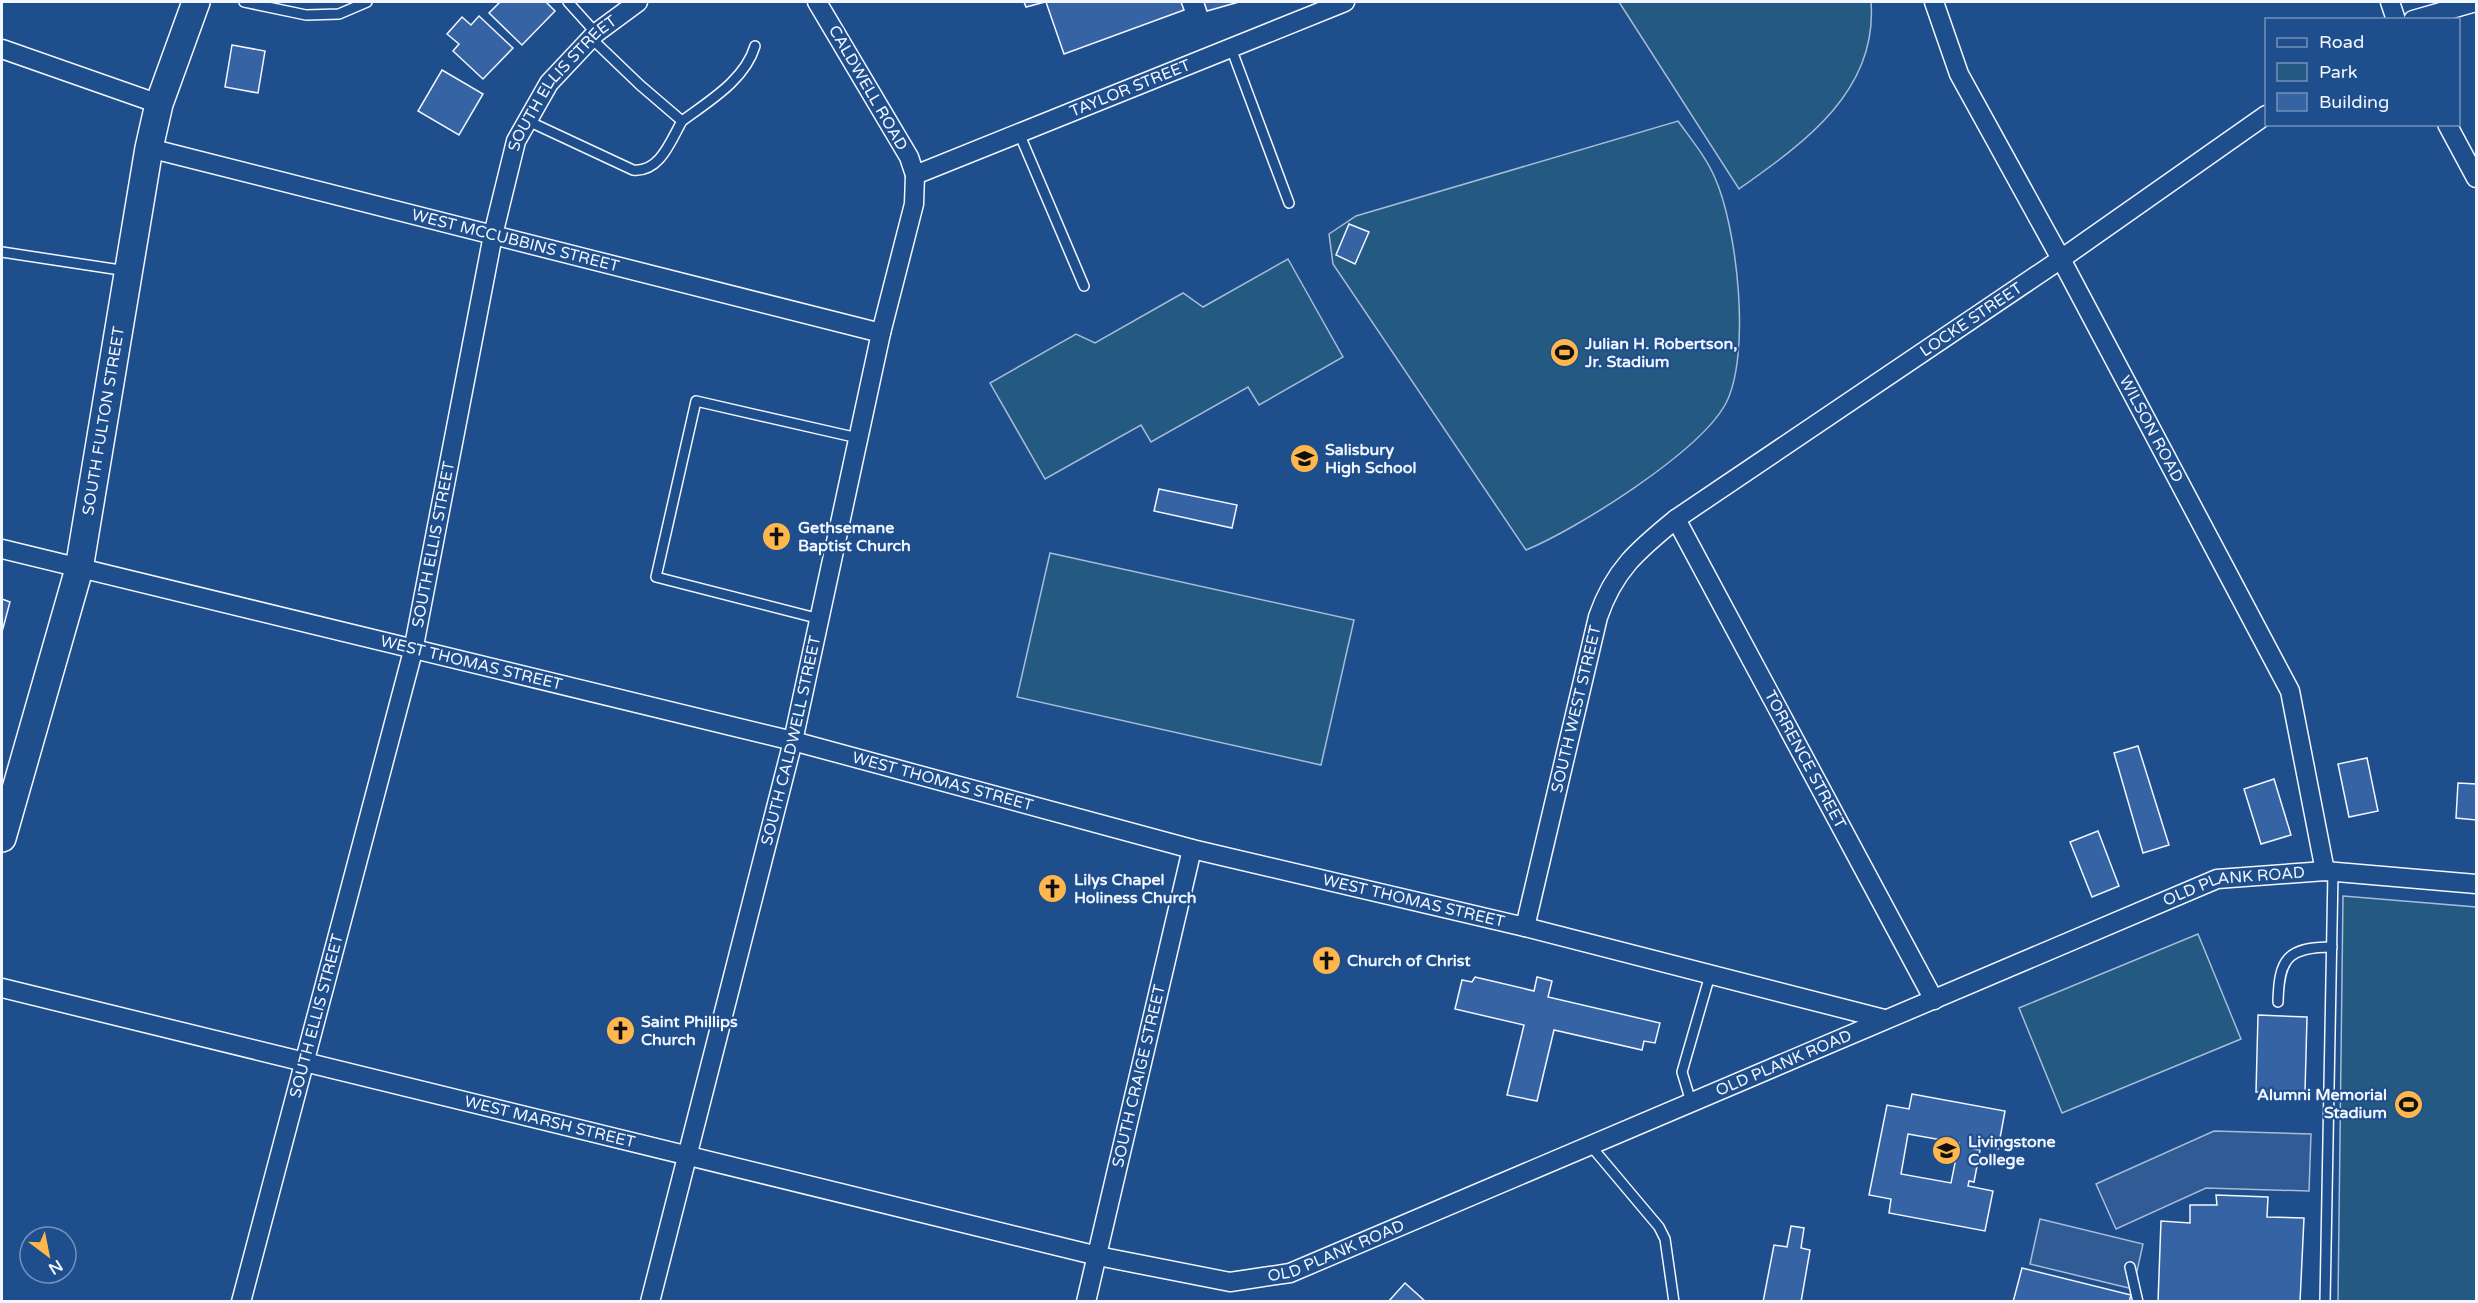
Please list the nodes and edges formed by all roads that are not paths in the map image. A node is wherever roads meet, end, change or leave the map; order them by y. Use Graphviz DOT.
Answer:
graph roads {
  1 [pos="196,2"];
  2 [pos="244,2"];
  3 [pos="367,2"];
  4 [pos="568,2"];
  5 [pos="638,2"];
  6 [pos="817,2"];
  7 [pos="1345,2"];
  8 [pos="1934,2"];
  9 [pos="2390,2"];
  10 [pos="2476,2"];
  11 [pos="2395,18"];
  12 [pos="2420,18"];
  13 [pos="594,35"];
  14 [pos="755,46"];
  15 [pos="1231,48"];
  16 [pos="2,49"];
  17 [pos="159,104"];
  18 [pos="2265,117"];
  19 [pos="528,121"];
  20 [pos="682,121"];
  21 [pos="2448,126"];
  22 [pos="1019,133"];
  23 [pos="149,148"];
  24 [pos="915,175"];
  25 [pos="2476,178"];
  26 [pos="1289,203"];
  27 [pos="493,235"];
  28 [pos="2,252"];
  29 [pos="2061,259"];
  30 [pos="129,272"];
  31 [pos="1084,286"];
  32 [pos="881,333"];
  33 [pos="858,438"];
  34 [pos="1676,519"];
  35 [pos="2,549"];
  36 [pos="80,569"];
  37 [pos="820,619"];
  38 [pos="413,651"];
  39 [pos="793,741"];
  40 [pos="2,838"];
  41 [pos="1192,849"];
  42 [pos="2329,872"];
  43 [pos="2476,884"];
  44 [pos="1525,927"];
  45 [pos="2332,947"];
  46 [pos="1710,975"];
  47 [pos="2,988"];
  48 [pos="1934,1000"];
  49 [pos="2278,1002"];
  50 [pos="1884,1019"];
  51 [pos="303,1061"];
  52 [pos="1691,1102"];
  53 [pos="1590,1145"];
  54 [pos="686,1155"];
  55 [pos="1098,1256"];
  56 [pos="2130,1267"];
  57 [pos="241,1302"];
  58 [pos="650,1302"];
  59 [pos="1086,1302"];
  60 [pos="1674,1302"];
  61 [pos="2138,1302"];
  62 [pos="2325,1302"];
  1 -- 17 [label="street, SOUTH FULTON STREET"];
  2 -- 3 [label="lane"];
  4 -- 13 [label="lane"];
  5 -- 13 [label="street, SOUTH ELLIS STREET"];
  6 -- 24 [label="street, CALDWELL ROAD"];
  7 -- 15 [label="street, TAYLOR STREET"];
  8 -- 29 [label="street, WILSON ROAD"];
  9 -- 11 [label="street"];
  10 -- 12 [label="street"];
  13 -- 19 [label="street, SOUTH ELLIS STREET"];
  13 -- 20 [label="lane"];
  14 -- 20 [label="lane"];
  15 -- 22 [label="street, TAYLOR STREET"];
  15 -- 26 [label="lane"];
  16 -- 17 [label="street"];
  17 -- 23 [label="street, SOUTH FULTON STREET"];
  18 -- 29 [label="street, LOCKE STREET"];
  19 -- 20 [label="lane"];
  19 -- 27 [label="street, SOUTH ELLIS STREET"];
  21 -- 25 [label="street"];
  22 -- 24 [label="street, TAYLOR STREET"];
  22 -- 31 [label="lane"];
  23 -- 27 [label="street, WEST MCCUBBINS STREET"];
  23 -- 30 [label="street, SOUTH FULTON STREET"];
  24 -- 32 [label="street, SOUTH CALDWELL STREET"];
  27 -- 32 [label="street, WEST MCCUBBINS STREET"];
  27 -- 38 [label="street, SOUTH ELLIS STREET"];
  28 -- 30 [label="lane"];
  29 -- 34 [label="street, LOCKE STREET"];
  29 -- 42 [label="street, WILSON ROAD"];
  30 -- 36 [label="street, SOUTH FULTON STREET"];
  32 -- 33 [label="street, SOUTH CALDWELL STREET"];
  33 -- 37 [label="street, SOUTH CALDWELL STREET"];
  33 -- 37 [label="lane"];
  34 -- 44 [label="street, SOUTH WEST STREET"];
  34 -- 48 [label="street, TORRENCE STREET"];
  35 -- 36 [label="street, WEST THOMAS STREET"];
  36 -- 38 [label="street, WEST THOMAS STREET"];
  36 -- 40 [label="street, SOUTH FULTON STREET"];
  37 -- 39 [label="street, SOUTH CALDWELL STREET"];
  38 -- 39 [label="street, WEST THOMAS STREET"];
  38 -- 51 [label="street, SOUTH ELLIS STREET"];
  39 -- 41 [label="street, WEST THOMAS STREET"];
  39 -- 54 [label="street, SOUTH CALDWELL STREET"];
  41 -- 44 [label="street, WEST THOMAS STREET"];
  41 -- 55 [label="street, SOUTH CRAIGE STREET"];
  42 -- 43 [label="street, OLD PLANK ROAD"];
  42 -- 45 [label="lane"];
  42 -- 48 [label="street, OLD PLANK ROAD"];
  44 -- 46 [label="street, WEST THOMAS STREET"];
  45 -- 49 [label="lane"];
  45 -- 62 [label="lane"];
  46 -- 50 [label="street, WEST THOMAS STREET"];
  46 -- 52 [label="lane"];
  47 -- 51 [label="street, WEST MARSH STREET"];
  48 -- 50 [label="street, OLD PLANK ROAD"];
  50 -- 52 [label="street, OLD PLANK ROAD"];
  51 -- 54 [label="street, WEST MARSH STREET"];
  51 -- 57 [label="street, SOUTH ELLIS STREET"];
  52 -- 53 [label="street, OLD PLANK ROAD"];
  53 -- 55 [label="street, OLD PLANK ROAD"];
  53 -- 60 [label="lane"];
  54 -- 55 [label="street, WEST MARSH STREET"];
  54 -- 58 [label="street, SOUTH CALDWELL STREET"];
  55 -- 59 [label="street, SOUTH CRAIGE STREET"];
  56 -- 61 [label="lane"];
}
